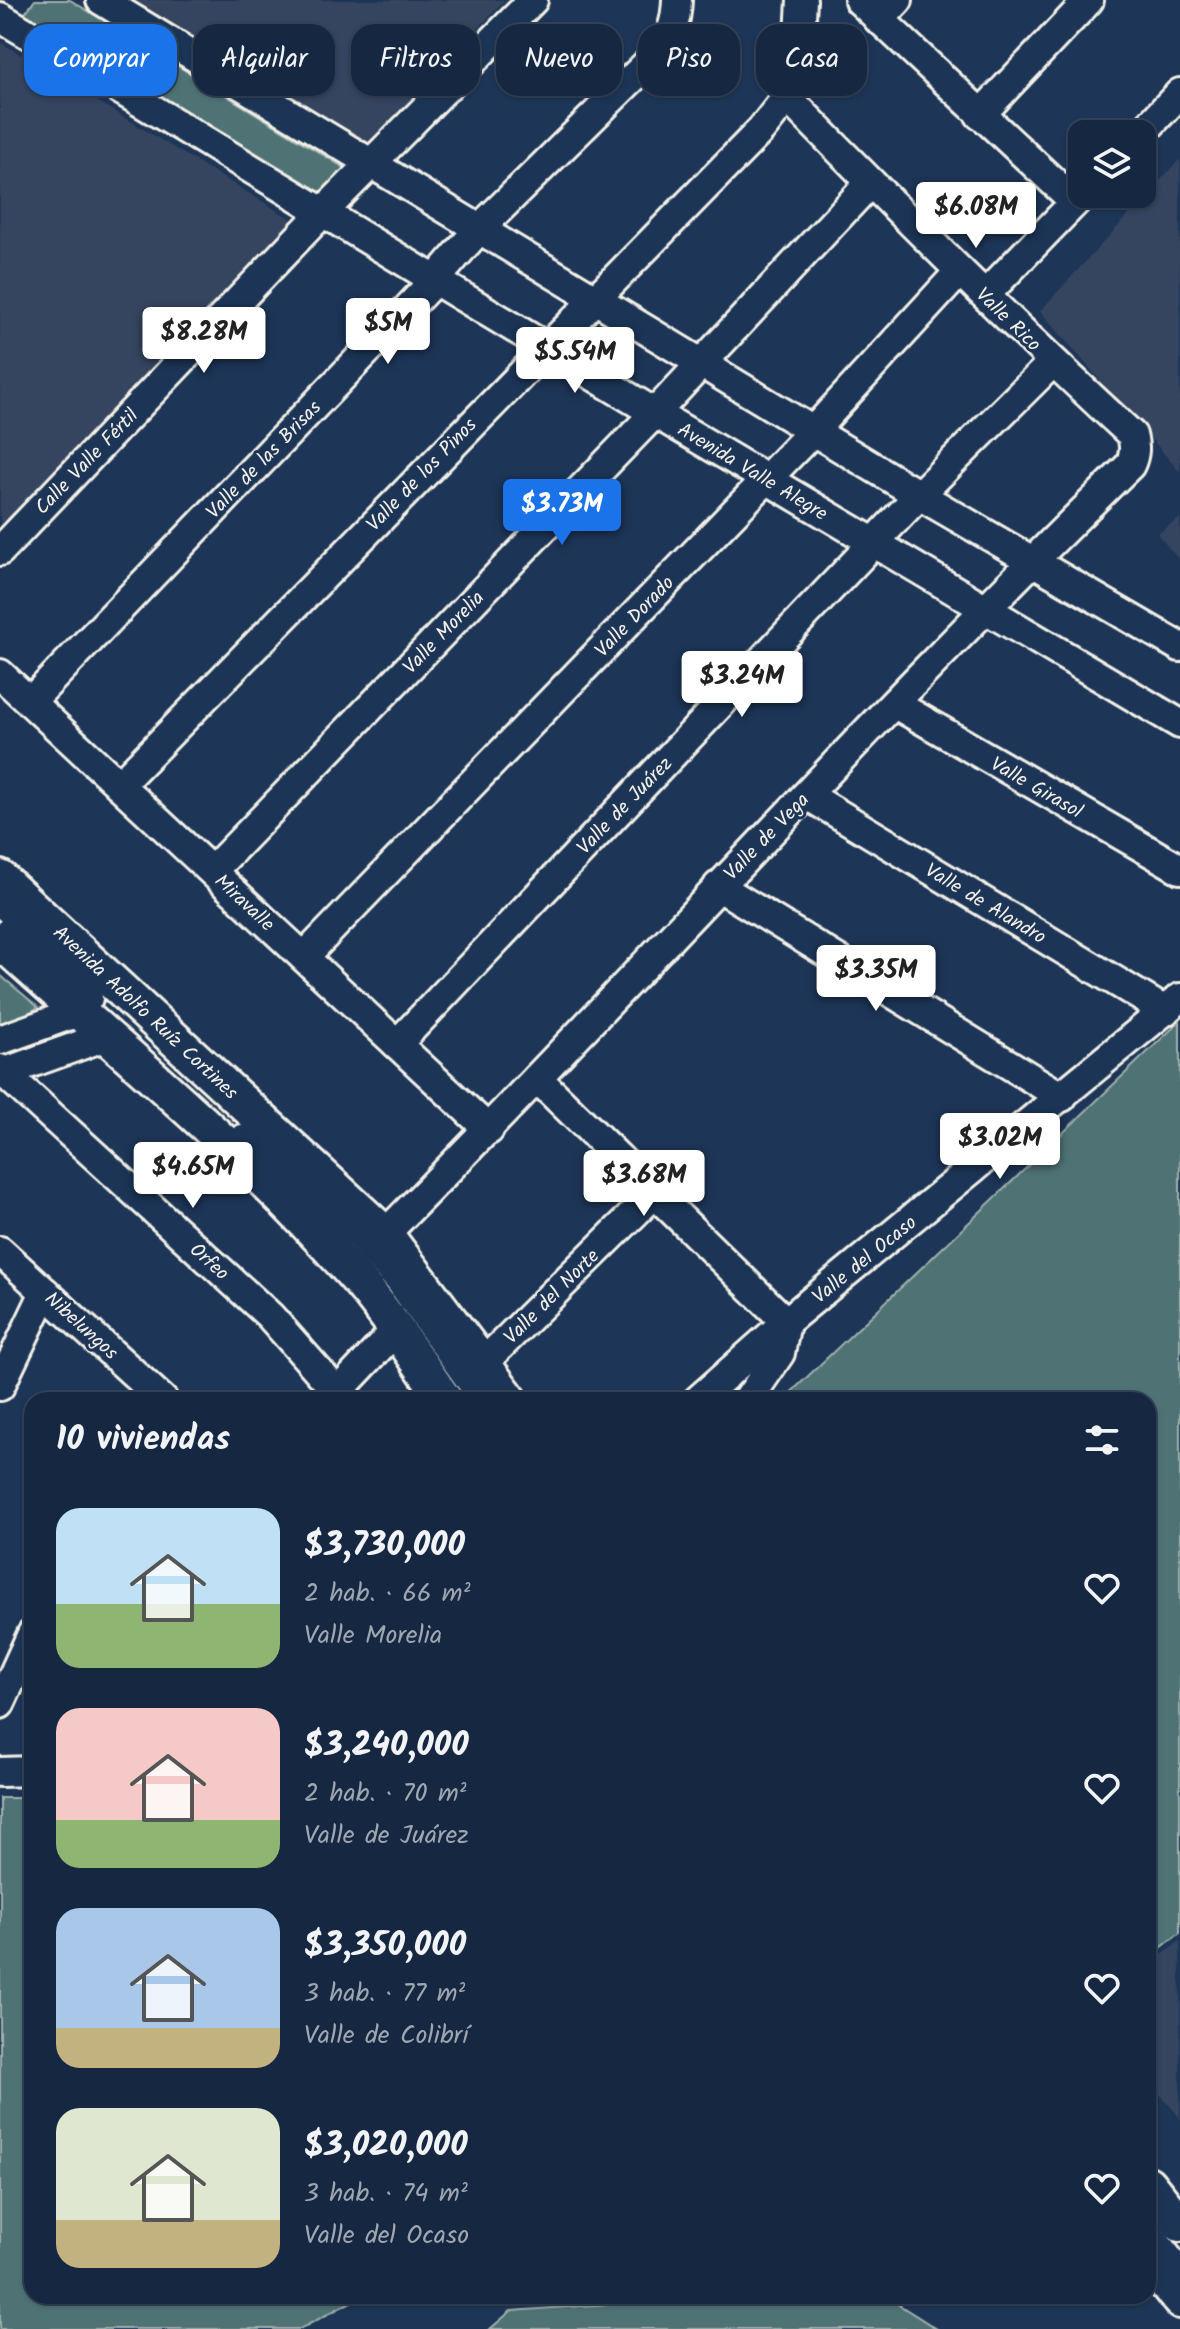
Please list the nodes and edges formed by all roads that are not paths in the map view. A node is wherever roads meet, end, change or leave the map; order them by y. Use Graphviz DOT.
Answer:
graph roads {
  1 [pos="13,0"];
  2 [pos="101,0"];
  3 [pos="533,0"];
  4 [pos="677,0"];
  5 [pos="802,0"];
  6 [pos="859,0"];
  7 [pos="1089,0"];
  8 [pos="888,10"];
  9 [pos="0,16"];
  10 [pos="1180,93"];
  11 [pos="788,98"];
  12 [pos="980,115"];
  13 [pos="1154,120"];
  14 [pos="371,163"];
  15 [pos="870,183"];
  16 [pos="1068,189"];
  17 [pos="1069,208"];
  18 [pos="322,213"];
  19 [pos="479,229"];
  20 [pos="960,271"];
  21 [pos="435,280"];
  22 [pos="985,295"];
  23 [pos="595,296"];
  24 [pos="546,346"];
  25 [pos="702,362"];
  26 [pos="1053,362"];
  27 [pos="655,413"];
  28 [pos="814,430"];
  29 [pos="1132,435"];
  30 [pos="766,479"];
  31 [pos="919,495"];
  32 [pos="874,543"];
  33 [pos="0,551"];
  34 [pos="1033,559"];
  35 [pos="983,609"];
  36 [pos="1180,647"];
  37 [pos="0,674"];
  38 [pos="30,702"];
  39 [pos="895,704"];
  40 [pos="1180,724"];
  41 [pos="119,785"];
  42 [pos="807,795"];
  43 [pos="1180,869"];
  44 [pos="212,871"];
  45 [pos="0,878"];
  46 [pos="718,886"];
  47 [pos="0,901"];
  48 [pos="0,917"];
  49 [pos="0,941"];
  50 [pos="304,957"];
  51 [pos="1172,1004"];
  52 [pos="78,1012"];
  53 [pos="106,1036"];
  54 [pos="0,1040"];
  55 [pos="397,1044"];
  56 [pos="1,1072"];
  57 [pos="537,1078"];
  58 [pos="1062,1097"];
  59 [pos="489,1130"];
  60 [pos="655,1193"];
  61 [pos="385,1234"];
  62 [pos="0,1251"];
  63 [pos="45,1292"];
  64 [pos="786,1322"];
  65 [pos="396,1330"];
  66 [pos="481,1365"];
  67 [pos="0,1386"];
  68 [pos="147,1392"];
  69 [pos="330,1392"];
  70 [pos="337,1392"];
  71 [pos="439,1392"];
  72 [pos="464,1392"];
  73 [pos="478,1392"];
  74 [pos="503,1392"];
  75 [pos="707,1392"];
  76 [pos="753,1392"];
  77 [pos="24,1652"];
  78 [pos="0,1704"];
  79 [pos="24,1771"];
  80 [pos="0,1772"];
  81 [pos="1164,2202"];
  82 [pos="1156,2243"];
  83 [pos="1180,2250"];
  84 [pos="1156,2271"];
  85 [pos="1180,2273"];
  86 [pos="1180,2301"];
  1 -- 9 [label="street"];
  2 -- 14 [label="street"];
  3 -- 14 [label="street, Calle Valle Fértil"];
  4 -- 19 [label="street, Valle de las Brisas"];
  5 -- 11 [label="street, Valle de los Pinos"];
  6 -- 8 [label="street"];
  7 -- 12 [label="street"];
  8 -- 12 [label="street"];
  9 -- 18 [label="street, Avenida Valle Alegre"];
  10 -- 13 [label="street"];
  11 -- 15 [label="street, Valle Rico"];
  11 -- 23 [label="street, Valle de los Pinos"];
  12 -- 16 [label="street"];
  14 -- 18 [label="street, Calle Valle Fértil"];
  14 -- 19 [label="street"];
  15 -- 20 [label="street, Valle Rico"];
  15 -- 25 [label="street, Valle Morelia"];
  17 -- 22 [label="street"];
  18 -- 21 [label="street, Avenida Valle Alegre"];
  18 -- 33 [label="street, Calle Valle Fértil"];
  19 -- 21 [label="street, Valle de las Brisas"];
  19 -- 23 [label="street"];
  20 -- 22 [label="street, Valle Rico"];
  20 -- 28 [label="street, Valle Dorado"];
  21 -- 24 [label="street, Avenida Valle Alegre"];
  21 -- 38 [label="street, Valle de las Brisas"];
  22 -- 26 [label="street, Valle Rico"];
  23 -- 24 [label="street, Valle de los Pinos"];
  23 -- 25 [label="street"];
  24 -- 27 [label="street, Avenida Valle Alegre"];
  24 -- 41 [label="street, Valle de los Pinos"];
  25 -- 27 [label="street, Valle Morelia"];
  25 -- 28 [label="street"];
  26 -- 29 [label="street, Valle Rico"];
  26 -- 31 [label="street, Valle de Juárez"];
  27 -- 30 [label="street, Avenida Valle Alegre"];
  27 -- 44 [label="street, Valle Morelia"];
  28 -- 30 [label="street, Valle Dorado"];
  28 -- 31 [label="street"];
  29 -- 34 [label="street, Valle de Vega"];
  30 -- 32 [label="street, Avenida Valle Alegre"];
  30 -- 50 [label="street, Valle Dorado"];
  31 -- 32 [label="street, Valle de Juárez"];
  31 -- 34 [label="street"];
  32 -- 35 [label="street, Avenida Valle Alegre"];
  32 -- 55 [label="street, Valle de Juárez"];
  34 -- 35 [label="street, Valle de Vega"];
  34 -- 36 [label="street"];
  35 -- 39 [label="street, Valle de Vega"];
  35 -- 40 [label="street, Avenida Valle Alegre"];
  37 -- 38 [label="street, Miravalle"];
  38 -- 41 [label="street, Miravalle"];
  39 -- 42 [label="street, Valle de Vega"];
  39 -- 43 [label="street, Valle Girasol"];
  41 -- 44 [label="street, Miravalle"];
  42 -- 46 [label="street, Valle de Vega"];
  42 -- 51 [label="street, Valle de Alandro"];
  44 -- 50 [label="street, Miravalle"];
  45 -- 61 [label="main road, Avenida Adolfo Ruíz Cortines"];
  46 -- 57 [label="street, Valle de Vega"];
  46 -- 58 [label="street"];
  47 -- 73 [label="street"];
  48 -- 72 [label="street"];
  49 -- 52 [label="main road"];
  50 -- 55 [label="street, Miravalle"];
  51 -- 58 [label="street, Valle del Ocaso"];
  52 -- 53 [label="main road"];
  52 -- 54 [label="street"];
  53 -- 56 [label="street"];
  53 -- 65 [label="main road"];
  55 -- 59 [label="street, Miravalle"];
  56 -- 69 [label="street, Orfeo"];
  57 -- 59 [label="street, Valle de Vega"];
  57 -- 60 [label="street"];
  58 -- 64 [label="street, Valle del Ocaso"];
  59 -- 61 [label="street, Valle de Vega"];
  60 -- 64 [label="street"];
  60 -- 66 [label="street, Valle del Norte"];
  61 -- 66 [label="main road, Avenida Adolfo Ruíz Cortines"];
  62 -- 63 [label="street, Nibelungos"];
  63 -- 67 [label="street"];
  63 -- 68 [label="street, Nibelungos"];
  64 -- 75 [label="street, Valle del Ocaso"];
  64 -- 76 [label="street"];
  65 -- 70 [label="street"];
  65 -- 71 [label="main road"];
  66 -- 74 [label="main road, Avenida Adolfo Ruíz Cortines"];
  77 -- 78 [label="street"];
  79 -- 80 [label="street"];
  81 -- 83 [label="street"];
  82 -- 85 [label="street"];
  84 -- 86 [label="main road"];
}
